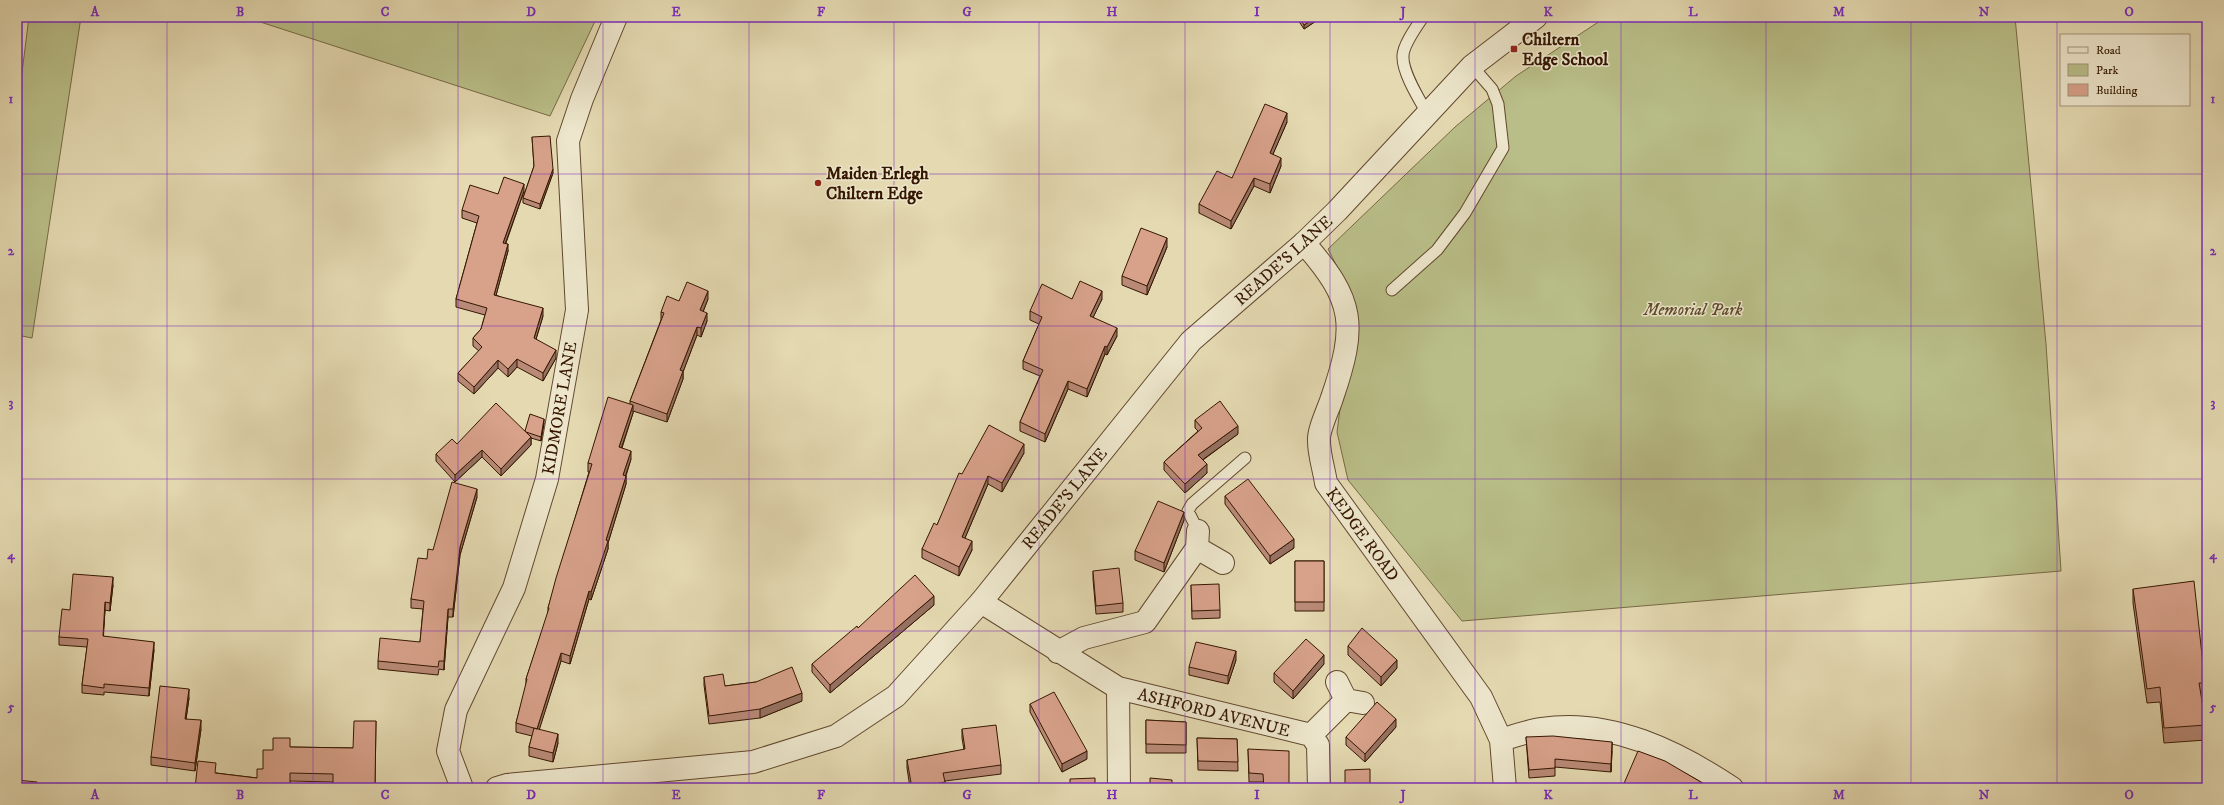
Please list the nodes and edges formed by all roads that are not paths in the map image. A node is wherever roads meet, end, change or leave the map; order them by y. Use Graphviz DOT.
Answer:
graph roads {
  1 [pos="616,17"];
  2 [pos="1423,17"];
  3 [pos="1536,17"];
  4 [pos="1472,66"];
  5 [pos="1427,113"];
  6 [pos="1304,243"];
  7 [pos="1392,290"];
  8 [pos="1245,458"];
  9 [pos="1198,539"];
  10 [pos="1223,563"];
  11 [pos="980,602"];
  12 [pos="1058,652"];
  13 [pos="1118,688"];
  14 [pos="1349,695"];
  15 [pos="1311,735"];
  16 [pos="1501,740"];
  17 [pos="462,788"];
  18 [pos="497,788"];
  19 [pos="1120,788"];
  20 [pos="1318,788"];
  21 [pos="1505,788"];
  22 [pos="1732,788"];
  1 -- 17 [label="street, KIDMORE LANE"];
  2 -- 5 [label="lane"];
  3 -- 4 [label="street, READE'S LANE"];
  4 -- 5 [label="street, READE'S LANE"];
  4 -- 7 [label="lane"];
  5 -- 6 [label="street, READE'S LANE"];
  6 -- 11 [label="street, READE'S LANE"];
  6 -- 16 [label="street, KEDGE ROAD"];
  8 -- 9 [label="lane"];
  9 -- 10 [label="street"];
  9 -- 12 [label="street"];
  11 -- 12 [label="street, ASHFORD AVENUE"];
  11 -- 18 [label="street, READE'S LANE"];
  12 -- 13 [label="street, ASHFORD AVENUE"];
  13 -- 15 [label="street, ASHFORD AVENUE"];
  13 -- 19 [label="street, ASHFORD AVENUE"];
  14 -- 15 [label="street, ASHFORD AVENUE"];
  15 -- 20 [label="street, ASHFORD AVENUE"];
  16 -- 21 [label="street, KEDGE ROAD"];
  16 -- 22 [label="street"];
}
